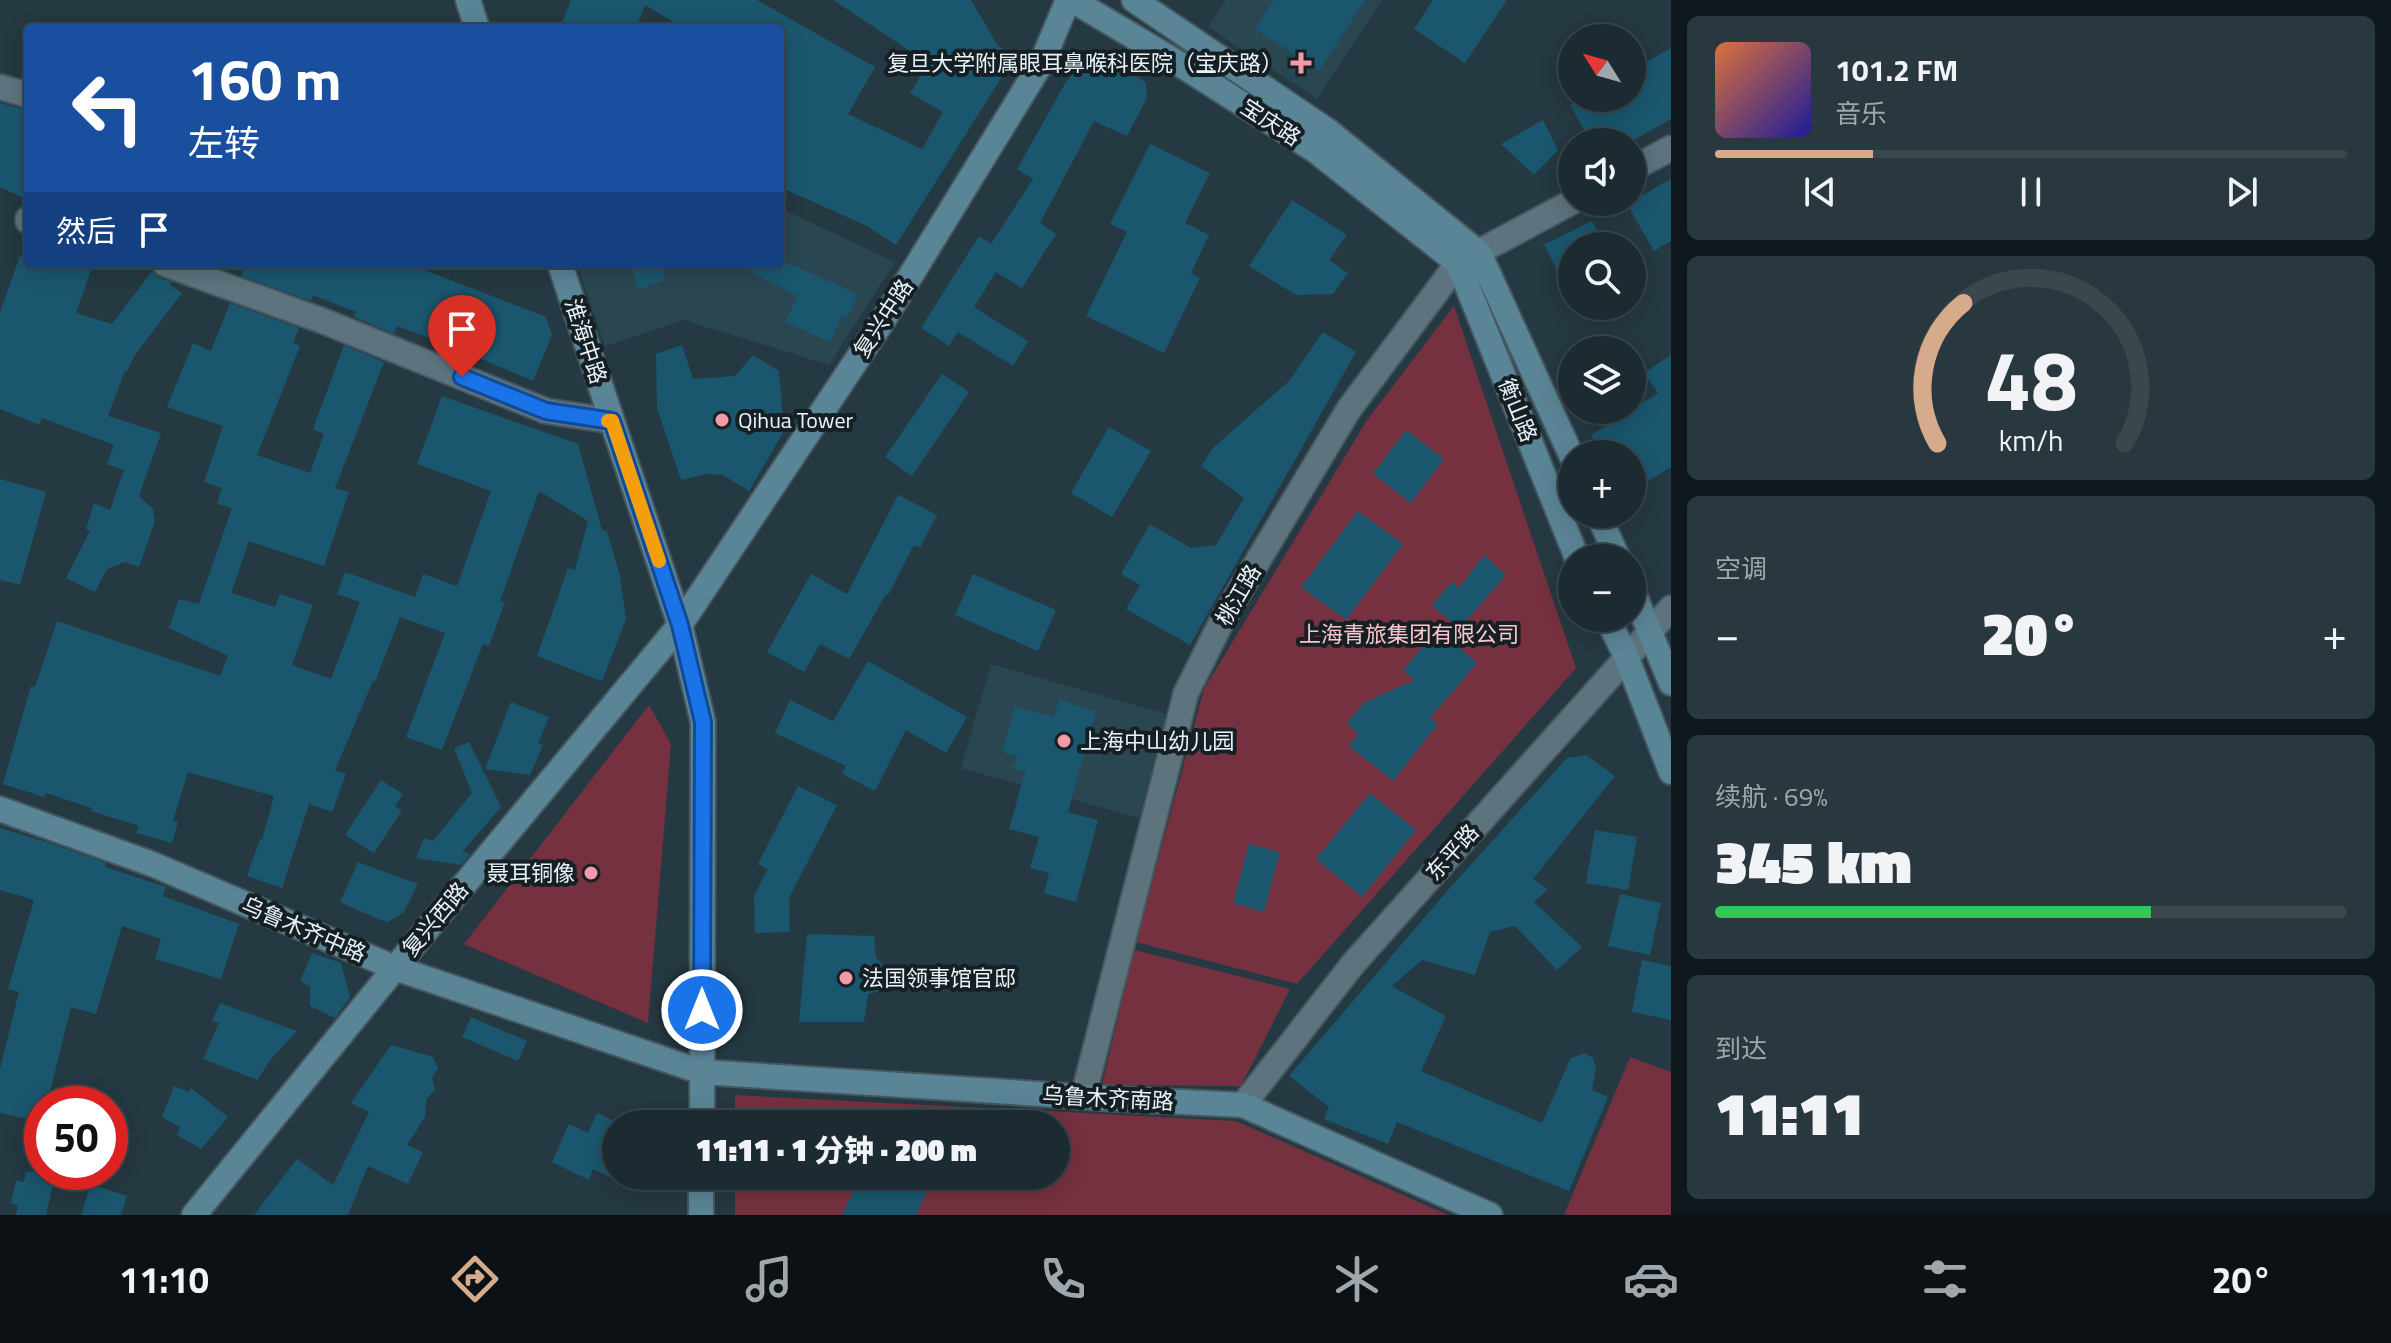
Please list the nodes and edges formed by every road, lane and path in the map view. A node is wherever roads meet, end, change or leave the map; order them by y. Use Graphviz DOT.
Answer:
graph roads {
  1 [pos="468,0"];
  2 [pos="1070,0"];
  3 [pos="1134,0"];
  4 [pos="476,24"];
  5 [pos="0,87"];
  6 [pos="24,94"];
  7 [pos="1671,148"];
  8 [pos="1646,161"];
  9 [pos="1558,210"];
  10 [pos="1469,258"];
  11 [pos="176,268"];
  12 [pos="561,268"];
  13 [pos="612,421"];
  14 [pos="1563,440"];
  15 [pos="1572,544"];
  16 [pos="1671,608"];
  17 [pos="1646,620"];
  18 [pos="680,625"];
  19 [pos="1650,629"];
  20 [pos="1614,632"];
  21 [pos="1626,656"];
  22 [pos="1671,683"];
  23 [pos="1671,772"];
  24 [pos="0,809"];
  25 [pos="395,968"];
  26 [pos="702,1072"];
  27 [pos="1083,1097"];
  28 [pos="1243,1105"];
  29 [pos="702,1110"];
  30 [pos="701,1190"];
  31 [pos="194,1215"];
  32 [pos="701,1215"];
  33 [pos="1490,1215"];
  1 -- 4 [label="main road"];
  2 -- 10 [label="main road, 宝庆路"];
  2 -- 18 [label="main road, 复兴中路"];
  3 -- 10 [label="main road, 宝庆路"];
  5 -- 6 [label="street"];
  7 -- 8 [label="street"];
  9 -- 10 [label="street, 桃江路"];
  10 -- 14 [label="main road, 衡山路"];
  10 -- 15 [label="main road, 衡山路"];
  10 -- 27 [label="street, 桃江路"];
  11 -- 13 [label="street"];
  12 -- 13 [label="main road, 淮海中路"];
  13 -- 18 [label="main road, 淮海中路"];
  16 -- 19 [label="street, 东平路"];
  17 -- 19 [label="main road"];
  18 -- 25 [label="main road, 复兴西路"];
  18 -- 26 [label="main road, 淮海中路"];
  19 -- 21 [label="street, 东平路"];
  19 -- 22 [label="main road"];
  20 -- 21 [label="main road"];
  21 -- 23 [label="main road"];
  21 -- 28 [label="street, 东平路"];
  24 -- 25 [label="main road, 乌鲁木齐中路"];
  25 -- 26 [label="main road, 乌鲁木齐中路"];
  25 -- 31 [label="main road, 复兴西路"];
  26 -- 27 [label="main road, 乌鲁木齐南路"];
  26 -- 29 [label="main road, 淮海中路"];
  27 -- 28 [label="main road, 乌鲁木齐南路"];
  28 -- 33 [label="main road, 乌鲁木齐南路"];
  30 -- 32 [label="main road"];
}
